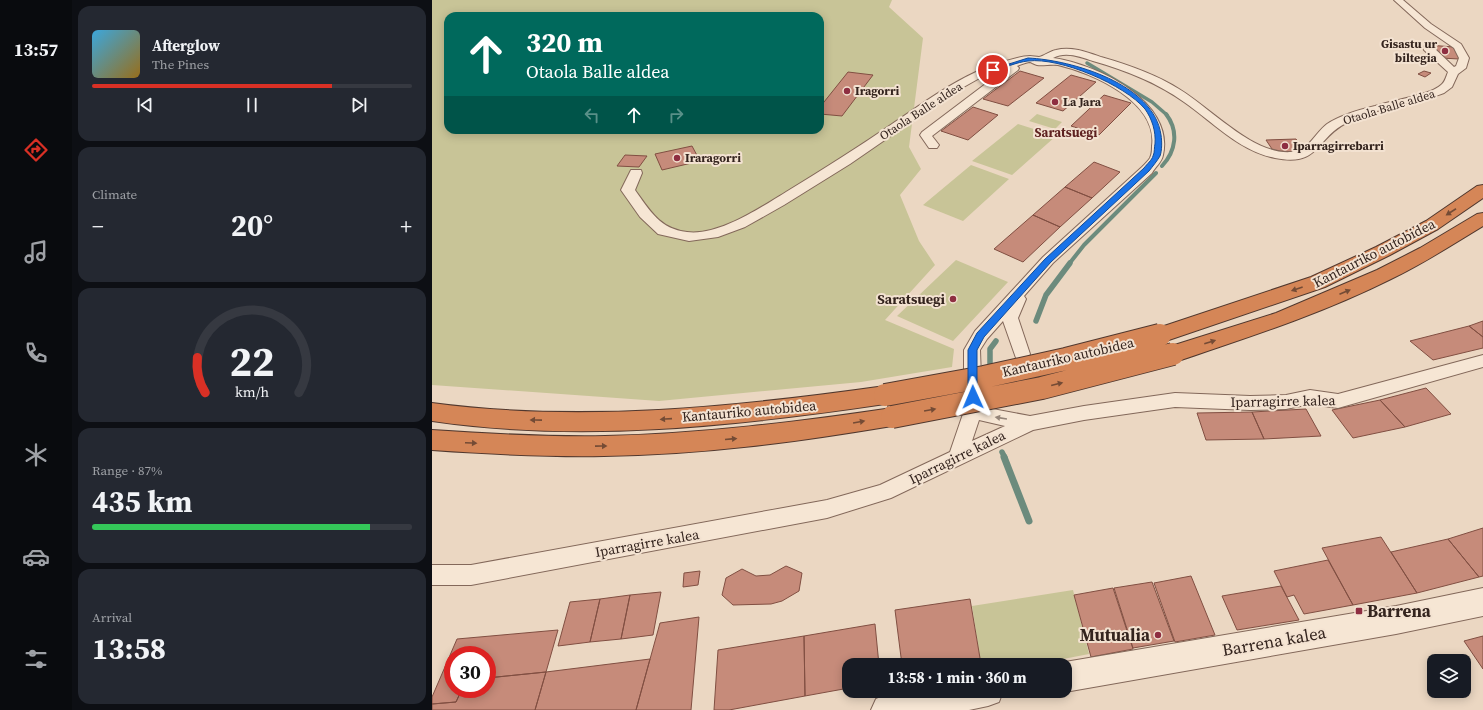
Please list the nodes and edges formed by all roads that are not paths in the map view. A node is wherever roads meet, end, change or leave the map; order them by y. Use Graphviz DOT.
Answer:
graph roads {
  1 [pos="1398,0"];
  2 [pos="1428,48"];
  3 [pos="1044,60"];
  4 [pos="1453,72"];
  5 [pos="933,145"];
  6 [pos="636,173"];
  7 [pos="1483,190"];
  8 [pos="1483,218"];
  9 [pos="1023,288"];
  10 [pos="1022,354"];
  11 [pos="1483,361"];
  12 [pos="888,406"];
  13 [pos="973,411"];
  14 [pos="432,412"];
  15 [pos="1030,423"];
  16 [pos="432,440"];
  17 [pos="958,456"];
  18 [pos="432,575"];
  19 [pos="1483,602"];
  20 [pos="1072,676"];
  21 [pos="951,698"];
  22 [pos="887,710"];
  1 -- 4 [label="street, Otaola Balle aldea"];
  2 -- 4 [label="street"];
  3 -- 4 [label="street, Otaola Balle aldea"];
  3 -- 5 [label="street"];
  3 -- 6 [label="street, Otaola Balle aldea"];
  3 -- 9 [label="street"];
  7 -- 12 [label="highway, Kantauriko autobidea, one-way, bridge"];
  12 -- 8 [label="highway, Kantauriko autobidea, one-way, bridge"];
  9 -- 10 [label="street"];
  9 -- 13 [label="street"];
  11 -- 15 [label="street, Iparragirre kalea"];
  12 -- 14 [label="highway, Kantauriko autobidea, one-way"];
  16 -- 12 [label="highway, Kantauriko autobidea, one-way"];
  15 -- 13 [label="street, one-way"];
  13 -- 17 [label="street"];
  15 -- 17 [label="street, Iparragirre kalea"];
  17 -- 18 [label="street, Iparragirre kalea"];
  19 -- 20 [label="street, Barrena kalea"];
  21 -- 22 [label="street"];
}
